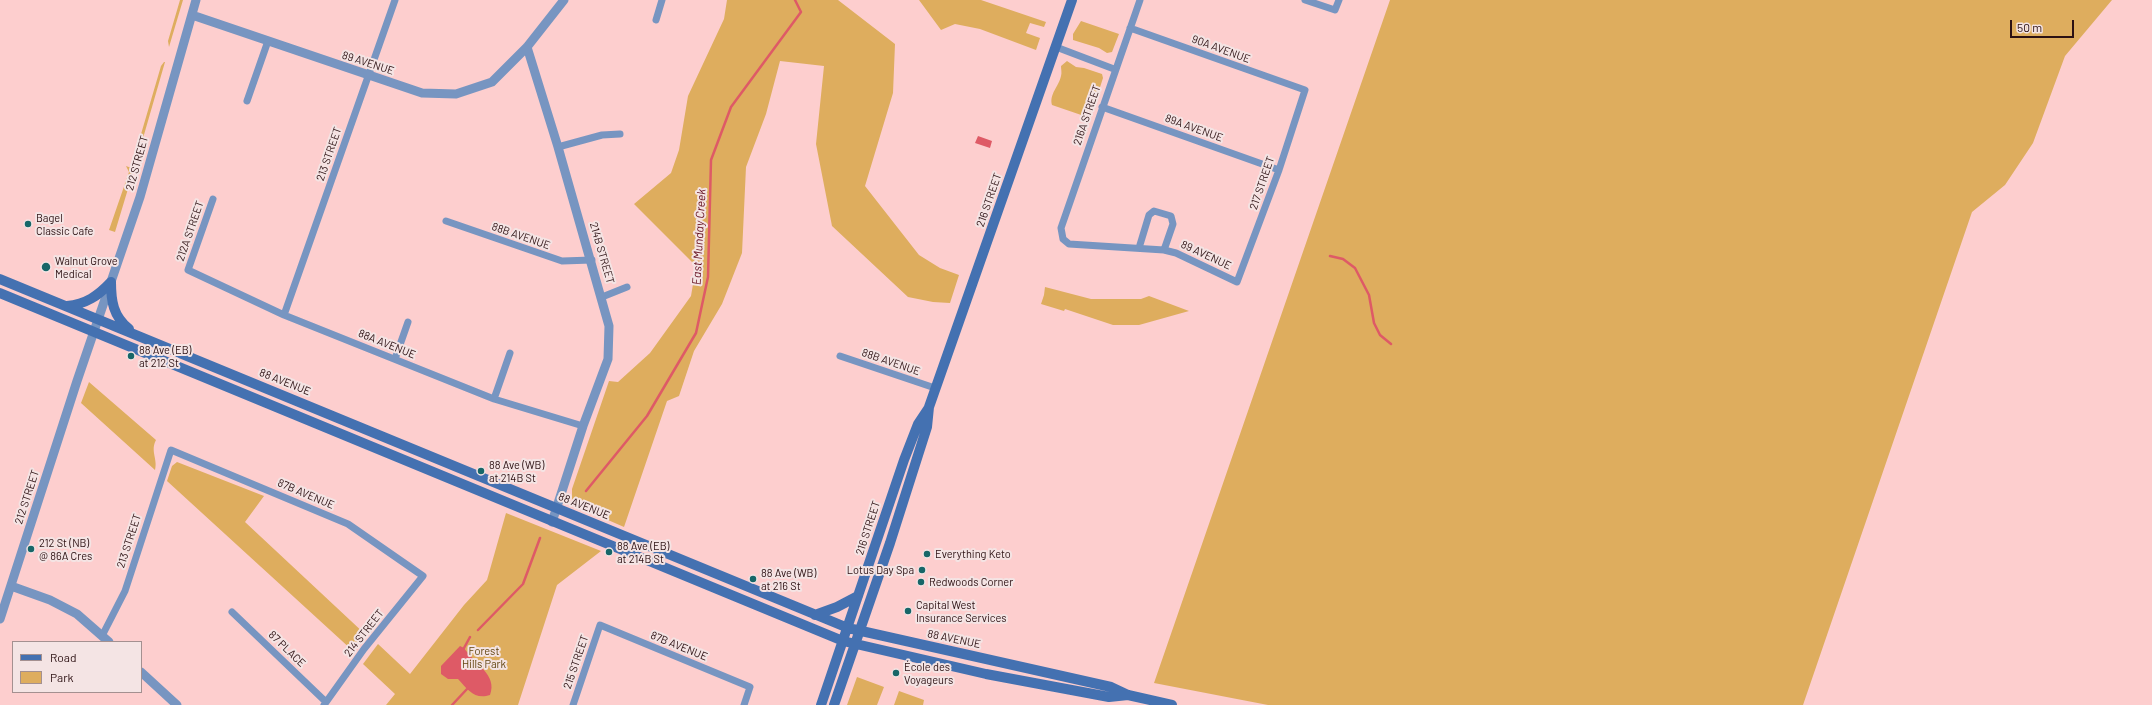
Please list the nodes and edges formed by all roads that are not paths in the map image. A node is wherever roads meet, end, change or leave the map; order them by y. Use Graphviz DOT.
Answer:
graph roads {
  1 [pos="196,0"];
  2 [pos="395,0"];
  3 [pos="564,0"];
  4 [pos="662,0"];
  5 [pos="1072,0"];
  6 [pos="1140,0"];
  7 [pos="1305,0"];
  8 [pos="1339,0"];
  9 [pos="192,15"];
  10 [pos="656,20"];
  11 [pos="1130,28"];
  12 [pos="268,41"];
  13 [pos="527,47"];
  14 [pos="1056,47"];
  15 [pos="1114,69"];
  16 [pos="368,76"];
  17 [pos="1305,90"];
  18 [pos="247,101"];
  19 [pos="1102,107"];
  20 [pos="620,134"];
  21 [pos="558,147"];
  22 [pos="1279,170"];
  23 [pos="213,199"];
  24 [pos="446,220"];
  25 [pos="1063,239"];
  26 [pos="1139,248"];
  27 [pos="1164,250"];
  28 [pos="592,260"];
  29 [pos="188,270"];
  30 [pos="0,279"];
  31 [pos="111,282"];
  32 [pos="1237,282"];
  33 [pos="627,287"];
  34 [pos="0,293"];
  35 [pos="602,297"];
  36 [pos="65,306"];
  37 [pos="284,315"];
  38 [pos="98,319"];
  39 [pos="408,322"];
  40 [pos="94,331"];
  41 [pos="135,334"];
  42 [pos="510,353"];
  43 [pos="840,356"];
  44 [pos="395,359"];
  45 [pos="935,388"];
  46 [pos="494,399"];
  47 [pos="929,407"];
  48 [pos="583,426"];
  49 [pos="171,450"];
  50 [pos="557,508"];
  51 [pos="552,522"];
  52 [pos="423,576"];
  53 [pos="11,586"];
  54 [pos="858,596"];
  55 [pos="232,612"];
  56 [pos="815,615"];
  57 [pos="0,619"];
  58 [pos="600,625"];
  59 [pos="848,628"];
  60 [pos="860,631"];
  61 [pos="105,639"];
  62 [pos="843,641"];
  63 [pos="856,645"];
  64 [pos="142,673"];
  65 [pos="1128,695"];
  66 [pos="325,704"];
  67 [pos="1166,704"];
  68 [pos="177,705"];
  69 [pos="573,705"];
  70 [pos="744,705"];
  71 [pos="821,705"];
  72 [pos="834,705"];
  1 -- 9 [label="street, 212 STREET"];
  2 -- 16 [label="street, 213 STREET"];
  3 -- 13 [label="street"];
  4 -- 10 [label="street"];
  5 -- 14 [label="main road, 216 STREET"];
  6 -- 11 [label="street, 216A STREET"];
  7 -- 8 [label="street"];
  9 -- 12 [label="street, 89 AVENUE"];
  9 -- 31 [label="street, 212 STREET"];
  11 -- 15 [label="street, 216A STREET"];
  11 -- 17 [label="street, 90A AVENUE"];
  12 -- 16 [label="street, 89 AVENUE"];
  12 -- 18 [label="street"];
  13 -- 16 [label="street, 89 AVENUE"];
  13 -- 21 [label="street, 214B STREET"];
  14 -- 15 [label="street"];
  14 -- 45 [label="main road, 216 STREET"];
  15 -- 19 [label="street, 216A STREET"];
  16 -- 37 [label="street, 213 STREET"];
  17 -- 22 [label="street, 217 STREET"];
  19 -- 22 [label="street, 89A AVENUE"];
  19 -- 25 [label="street, 216A STREET"];
  20 -- 21 [label="street"];
  21 -- 28 [label="street, 214B STREET"];
  22 -- 32 [label="street, 217 STREET"];
  23 -- 29 [label="street, 212A STREET"];
  24 -- 28 [label="street, 88B AVENUE"];
  25 -- 26 [label="street, 89 AVENUE"];
  26 -- 27 [label="street, 89 AVENUE"];
  26 -- 27 [label="street, 89 AVENUE"];
  27 -- 32 [label="street, 89 AVENUE"];
  28 -- 35 [label="street, 214B STREET"];
  29 -- 37 [label="street, 88A AVENUE"];
  30 -- 36 [label="main road, 88 AVENUE"];
  31 -- 36 [label="main road"];
  31 -- 38 [label="street, 212 STREET"];
  31 -- 41 [label="main road"];
  33 -- 35 [label="street"];
  34 -- 40 [label="main road, 88 AVENUE"];
  35 -- 48 [label="street, 214B STREET"];
  36 -- 38 [label="main road, 88 AVENUE"];
  37 -- 44 [label="street, 88A AVENUE"];
  38 -- 40 [label="street, 212 STREET"];
  38 -- 41 [label="main road, 88 AVENUE"];
  39 -- 44 [label="street"];
  40 -- 51 [label="main road, 88 AVENUE"];
  40 -- 53 [label="street, 212 STREET"];
  41 -- 50 [label="main road, 88 AVENUE"];
  42 -- 46 [label="street"];
  43 -- 45 [label="street, 88B AVENUE"];
  44 -- 46 [label="street, 88A AVENUE"];
  45 -- 47 [label="main road, 216 STREET"];
  46 -- 48 [label="street, 88A AVENUE"];
  47 -- 54 [label="main road, 216 STREET"];
  47 -- 60 [label="main road, 216 STREET"];
  48 -- 50 [label="street, 214B STREET"];
  49 -- 52 [label="street, 87B AVENUE"];
  49 -- 61 [label="street, 213 STREET"];
  50 -- 51 [label="street, 214B STREET"];
  50 -- 56 [label="main road, 88 AVENUE"];
  51 -- 62 [label="main road, 88 AVENUE"];
  52 -- 66 [label="street, 214 STREET"];
  53 -- 57 [label="street, 212 STREET"];
  53 -- 61 [label="street"];
  54 -- 56 [label="main road"];
  54 -- 59 [label="main road, 216 STREET"];
  55 -- 66 [label="street, 87 PLACE"];
  56 -- 59 [label="main road, 88 AVENUE"];
  58 -- 69 [label="street, 215 STREET"];
  58 -- 70 [label="street, 87B AVENUE"];
  59 -- 60 [label="main road, 88 AVENUE"];
  59 -- 62 [label="main road, 216 STREET"];
  60 -- 63 [label="main road, 216 STREET"];
  60 -- 65 [label="main road, 88 AVENUE"];
  62 -- 63 [label="main road, 88 AVENUE"];
  62 -- 71 [label="main road, 216 STREET"];
  63 -- 65 [label="main road, 88 AVENUE"];
  63 -- 72 [label="main road, 216 STREET"];
  64 -- 68 [label="street"];
  65 -- 67 [label="main road, 88 AVENUE"];
}
